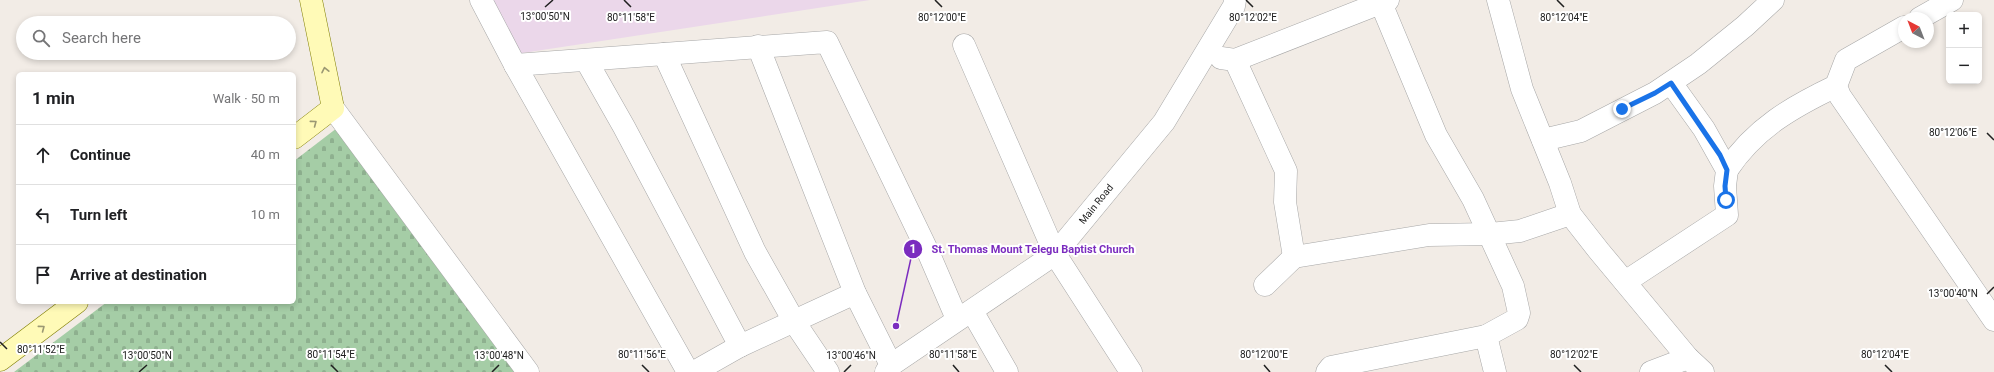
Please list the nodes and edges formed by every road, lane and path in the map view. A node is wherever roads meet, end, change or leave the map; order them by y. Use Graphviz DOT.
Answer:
graph roads {
  1 [pos="311,0"];
  2 [pos="481,0"];
  3 [pos="1234,0"];
  4 [pos="1498,0"];
  5 [pos="1773,0"];
  6 [pos="1952,0"];
  7 [pos="1385,2"];
  8 [pos="1931,12"];
  9 [pos="1898,30"];
  10 [pos="758,46"];
  11 [pos="964,46"];
  12 [pos="664,54"];
  13 [pos="1203,55"];
  14 [pos="586,60"];
  15 [pos="1235,60"];
  16 [pos="515,65"];
  17 [pos="1671,83"];
  18 [pos="1836,86"];
  19 [pos="333,108"];
  20 [pos="296,136"];
  21 [pos="1543,140"];
  22 [pos="1727,170"];
  23 [pos="1570,214"];
  24 [pos="1490,234"];
  25 [pos="1055,254"];
  26 [pos="1294,257"];
  27 [pos="1624,282"];
  28 [pos="1265,285"];
  29 [pos="855,293"];
  30 [pos="74,304"];
  31 [pos="965,315"];
  32 [pos="1994,320"];
  33 [pos="795,323"];
  34 [pos="1486,336"];
  35 [pos="740,346"];
  36 [pos="1688,358"];
  37 [pos="0,360"];
  38 [pos="888,369"];
  39 [pos="528,372"];
  40 [pos="688,372"];
  41 [pos="694,372"];
  42 [pos="828,372"];
  43 [pos="1007,372"];
  44 [pos="1131,372"];
  45 [pos="1327,372"];
  46 [pos="1495,372"];
  47 [pos="1651,372"];
  48 [pos="1703,372"];
  19 -- 1 [label="main road, one-way"];
  2 -- 16 [label="street"];
  3 -- 13 [label="street, Main Road"];
  4 -- 21 [label="street"];
  5 -- 17 [label="street"];
  6 -- 8 [label="street"];
  7 -- 15 [label="street"];
  7 -- 24 [label="street"];
  9 -- 18 [label="street"];
  10 -- 12 [label="street"];
  10 -- 29 [label="street"];
  10 -- 31 [label="street"];
  11 -- 25 [label="street"];
  12 -- 14 [label="street"];
  12 -- 33 [label="street"];
  13 -- 15 [label="street"];
  13 -- 25 [label="street, Main Road"];
  14 -- 16 [label="street"];
  14 -- 35 [label="street"];
  15 -- 26 [label="street"];
  16 -- 40 [label="street"];
  17 -- 21 [label="street"];
  17 -- 22 [label="street"];
  18 -- 22 [label="street"];
  18 -- 32 [label="street"];
  20 -- 19 [label="main road, one-way"];
  19 -- 39 [label="street"];
  21 -- 23 [label="street"];
  22 -- 27 [label="street"];
  23 -- 24 [label="street"];
  23 -- 27 [label="street"];
  24 -- 26 [label="street"];
  24 -- 34 [label="street"];
  25 -- 31 [label="street, Main Road"];
  25 -- 44 [label="street"];
  26 -- 28 [label="street"];
  27 -- 36 [label="street"];
  29 -- 33 [label="street"];
  29 -- 38 [label="street"];
  37 -- 30 [label="main road, one-way"];
  31 -- 38 [label="street, Main Road"];
  31 -- 43 [label="street"];
  33 -- 35 [label="street"];
  33 -- 42 [label="street"];
  34 -- 45 [label="street"];
  34 -- 46 [label="street"];
  35 -- 41 [label="street"];
  36 -- 47 [label="street"];
  36 -- 48 [label="street"];
}
